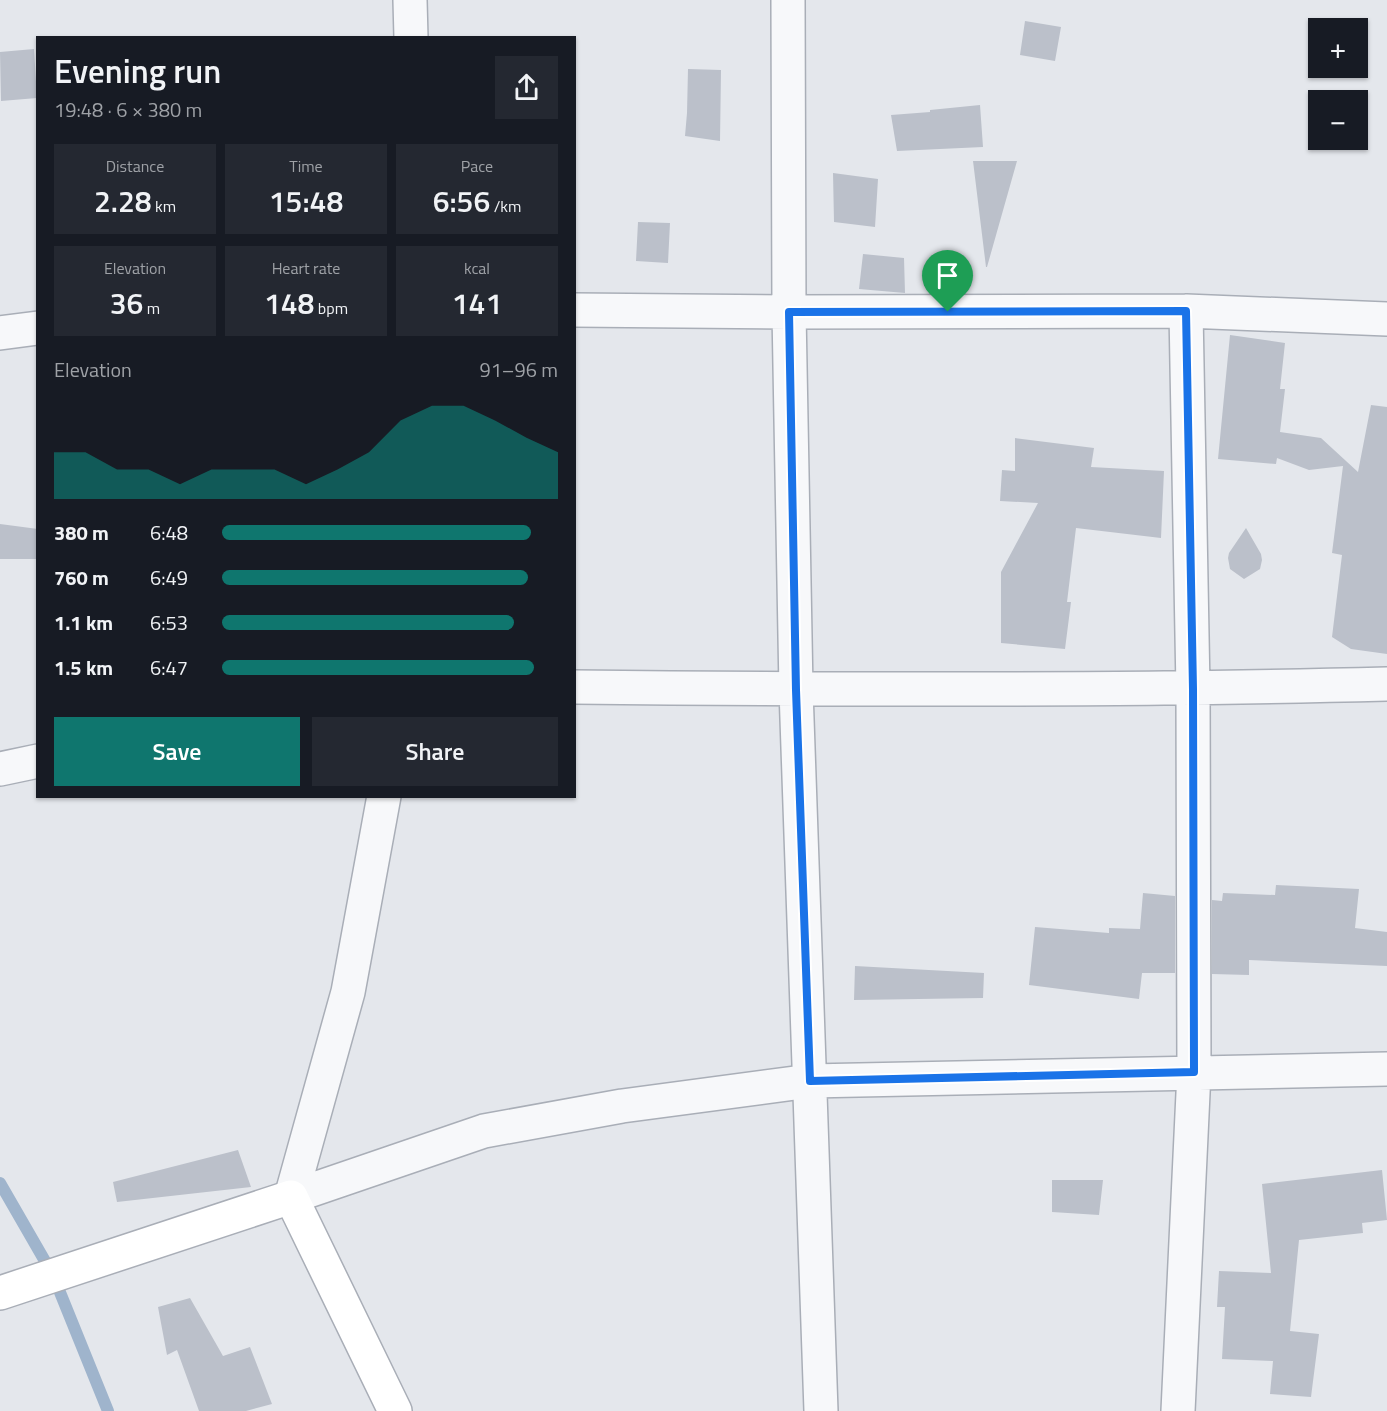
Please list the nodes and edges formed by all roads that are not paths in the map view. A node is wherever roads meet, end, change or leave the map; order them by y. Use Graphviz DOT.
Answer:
graph roads {
  1 [pos="410,0"];
  2 [pos="788,0"];
  3 [pos="411,36"];
  4 [pos="576,310"];
  5 [pos="1186,311"];
  6 [pos="789,312"];
  7 [pos="1387,319"];
  8 [pos="36,328"];
  9 [pos="0,333"];
  10 [pos="1387,684"];
  11 [pos="576,687"];
  12 [pos="1193,689"];
  13 [pos="796,690"];
  14 [pos="36,761"];
  15 [pos="0,769"];
  16 [pos="384,798"];
  17 [pos="1387,1069"];
  18 [pos="1194,1072"];
  19 [pos="810,1081"];
  20 [pos="291,1197"];
  21 [pos="0,1293"];
  22 [pos="395,1411"];
  23 [pos="821,1411"];
  24 [pos="1178,1411"];
  1 -- 3 [label="street"];
  2 -- 6 [label="street"];
  4 -- 6 [label="street"];
  5 -- 6 [label="street"];
  5 -- 7 [label="street"];
  5 -- 12 [label="street"];
  6 -- 13 [label="street"];
  8 -- 9 [label="street"];
  10 -- 12 [label="street"];
  11 -- 13 [label="street"];
  12 -- 13 [label="street"];
  12 -- 18 [label="street"];
  13 -- 19 [label="street"];
  14 -- 15 [label="street"];
  16 -- 20 [label="street"];
  17 -- 18 [label="street"];
  18 -- 19 [label="street"];
  18 -- 24 [label="street"];
  19 -- 20 [label="street"];
  19 -- 23 [label="street"];
  20 -- 21 [label="main road"];
  20 -- 22 [label="main road"];
}
